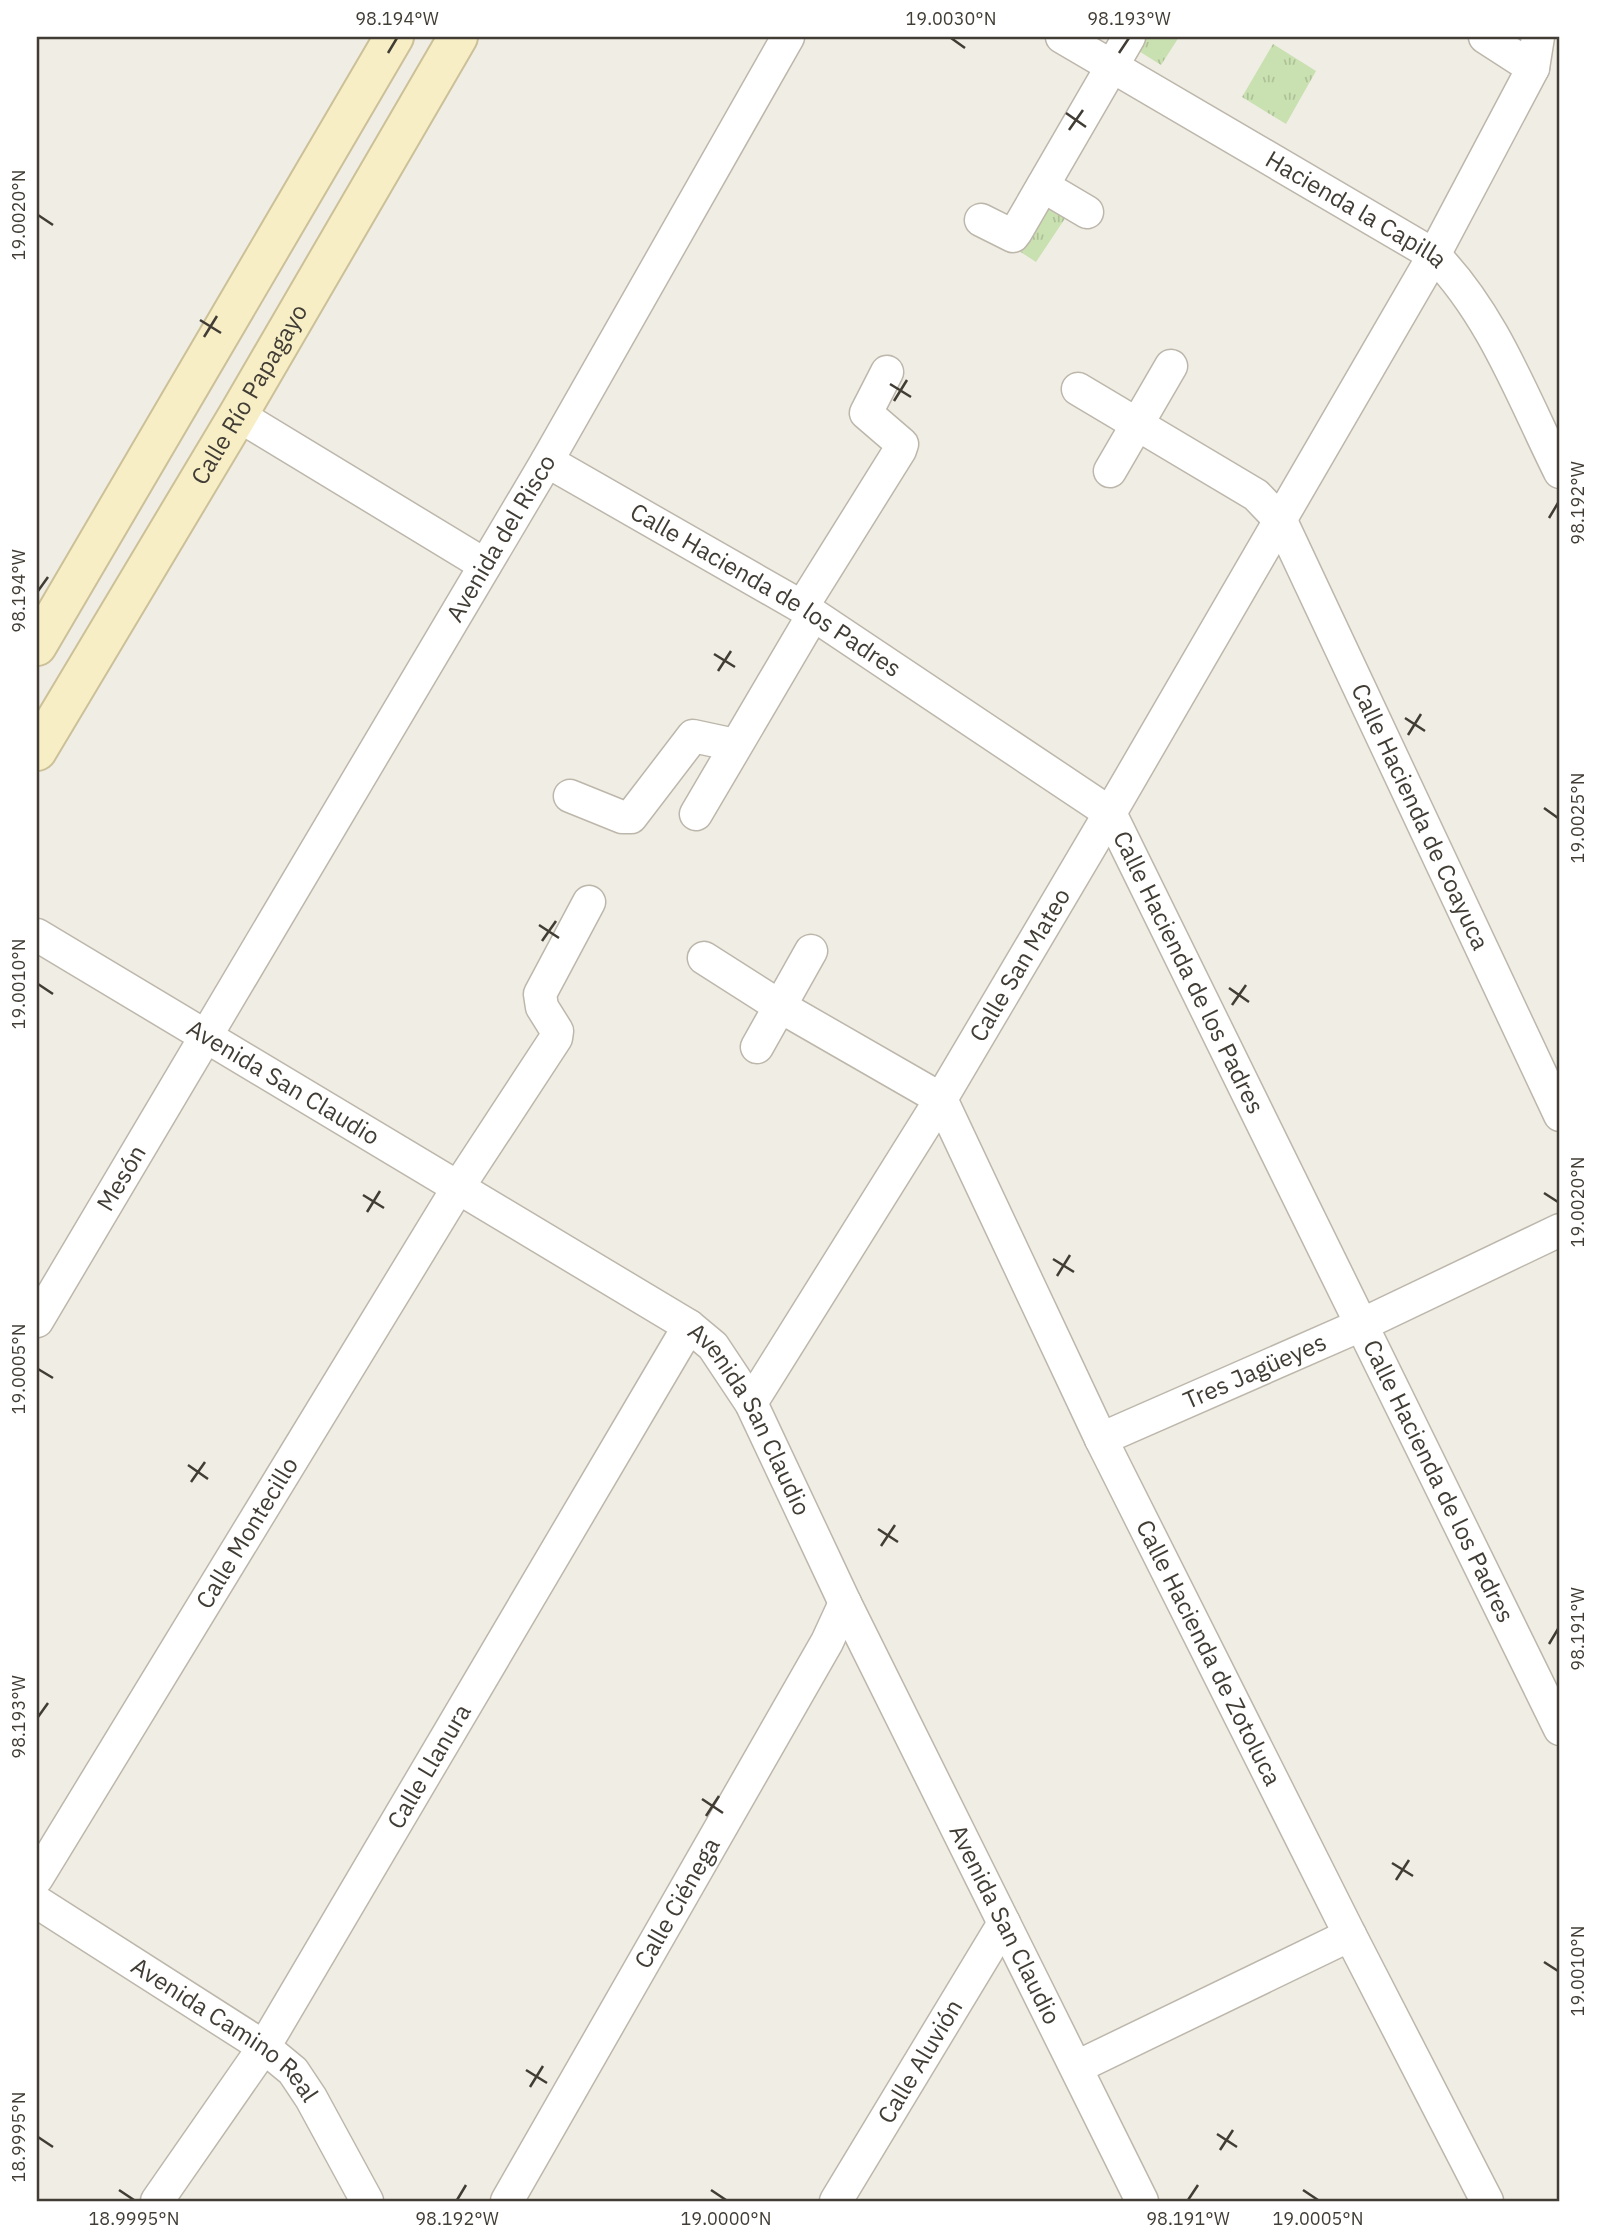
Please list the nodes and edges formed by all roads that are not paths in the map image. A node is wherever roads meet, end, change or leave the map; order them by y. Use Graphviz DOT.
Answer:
graph roads {
  1 [pos="394,37"];
  2 [pos="458,37"];
  3 [pos="788,37"];
  4 [pos="1062,37"];
  5 [pos="1129,37"];
  6 [pos="1485,37"];
  7 [pos="1538,37"];
  8 [pos="1112,67"];
  9 [pos="1533,68"];
  10 [pos="1043,186"];
  11 [pos="1087,212"];
  12 [pos="981,220"];
  13 [pos="1434,255"];
  14 [pos="1171,366"];
  15 [pos="887,372"];
  16 [pos="1078,389"];
  17 [pos="239,415"];
  18 [pos="1136,425"];
  19 [pos="547,461"];
  20 [pos="1110,471"];
  21 [pos="1560,472"];
  22 [pos="1281,521"];
  23 [pos="485,565"];
  24 [pos="808,611"];
  25 [pos="39,639"];
  26 [pos="735,745"];
  27 [pos="37,751"];
  28 [pos="570,796"];
  29 [pos="1110,813"];
  30 [pos="696,814"];
  31 [pos="589,902"];
  32 [pos="37,935"];
  33 [pos="811,951"];
  34 [pos="704,958"];
  35 [pos="781,1007"];
  36 [pos="206,1035"];
  37 [pos="758,1047"];
  38 [pos="941,1100"];
  39 [pos="1560,1115"];
  40 [pos="459,1186"];
  41 [pos="1560,1230"];
  42 [pos="37,1321"];
  43 [pos="1361,1325"];
  44 [pos="689,1326"];
  45 [pos="751,1403"];
  46 [pos="1101,1439"];
  47 [pos="845,1603"];
  48 [pos="1560,1729"];
  49 [pos="37,1878"];
  50 [pos="37,1902"];
  51 [pos="1004,1923"];
  52 [pos="1350,1936"];
  53 [pos="264,2047"];
  54 [pos="1077,2067"];
  55 [pos="158,2201"];
  56 [pos="367,2201"];
  57 [pos="507,2201"];
  58 [pos="836,2201"];
  59 [pos="1142,2201"];
  60 [pos="1487,2201"];
  1 -- 25 [label="main road"];
  2 -- 17 [label="main road, Calle Río Papagayo"];
  3 -- 19 [label="street, Avenida del Risco"];
  4 -- 8 [label="street, Hacienda la Capilla"];
  5 -- 8 [label="street"];
  6 -- 9 [label="street"];
  7 -- 9 [label="street, Calle San Mateo"];
  8 -- 10 [label="street"];
  8 -- 13 [label="street, Hacienda la Capilla"];
  9 -- 13 [label="street, Calle San Mateo"];
  10 -- 11 [label="street"];
  10 -- 12 [label="street"];
  13 -- 21 [label="street, Hacienda la Capilla"];
  13 -- 22 [label="street, Calle San Mateo"];
  14 -- 18 [label="street"];
  15 -- 24 [label="street"];
  16 -- 18 [label="street, Calle Hacienda de Coayuca"];
  17 -- 23 [label="street"];
  17 -- 27 [label="main road, Calle Río Papagayo"];
  18 -- 20 [label="street"];
  18 -- 22 [label="street, Calle Hacienda de Coayuca"];
  19 -- 23 [label="street, Avenida del Risco"];
  19 -- 24 [label="street, Calle Hacienda de los Padres"];
  22 -- 29 [label="street, Calle San Mateo"];
  22 -- 39 [label="street, Calle Hacienda de Coayuca"];
  23 -- 36 [label="street, Avenida del Risco"];
  24 -- 26 [label="street"];
  24 -- 29 [label="street, Calle Hacienda de los Padres"];
  26 -- 28 [label="street"];
  26 -- 30 [label="street"];
  29 -- 38 [label="street, Calle San Mateo"];
  29 -- 43 [label="street, Calle Hacienda de los Padres"];
  31 -- 40 [label="street, Calle Montecillo"];
  32 -- 36 [label="street, Avenida San Claudio"];
  33 -- 35 [label="street"];
  34 -- 35 [label="street"];
  35 -- 37 [label="street"];
  35 -- 38 [label="street"];
  36 -- 40 [label="street, Avenida San Claudio"];
  36 -- 42 [label="street, Mesón"];
  38 -- 45 [label="street, Calle San Mateo"];
  38 -- 46 [label="street, Calle Hacienda de Zotoluca"];
  40 -- 44 [label="street, Avenida San Claudio"];
  40 -- 49 [label="street, Calle Montecillo"];
  41 -- 43 [label="street, Tres Jagüeyes"];
  43 -- 46 [label="street, Tres Jagüeyes"];
  43 -- 48 [label="street, Calle Hacienda de los Padres"];
  44 -- 45 [label="street, Avenida San Claudio"];
  44 -- 53 [label="street, Calle Llanura"];
  45 -- 47 [label="street, Avenida San Claudio"];
  46 -- 52 [label="street, Calle Hacienda de Zotoluca"];
  47 -- 51 [label="street, Avenida San Claudio"];
  47 -- 57 [label="street, Calle Ciénega"];
  50 -- 53 [label="street, Avenida Camino Real"];
  51 -- 54 [label="street, Avenida San Claudio"];
  51 -- 58 [label="street, Calle Aluvión"];
  52 -- 54 [label="street"];
  52 -- 60 [label="street, Calle Hacienda de Zotoluca"];
  53 -- 55 [label="street, Calle Llanura"];
  53 -- 56 [label="street, Avenida Camino Real"];
  54 -- 59 [label="street, Avenida San Claudio"];
}
